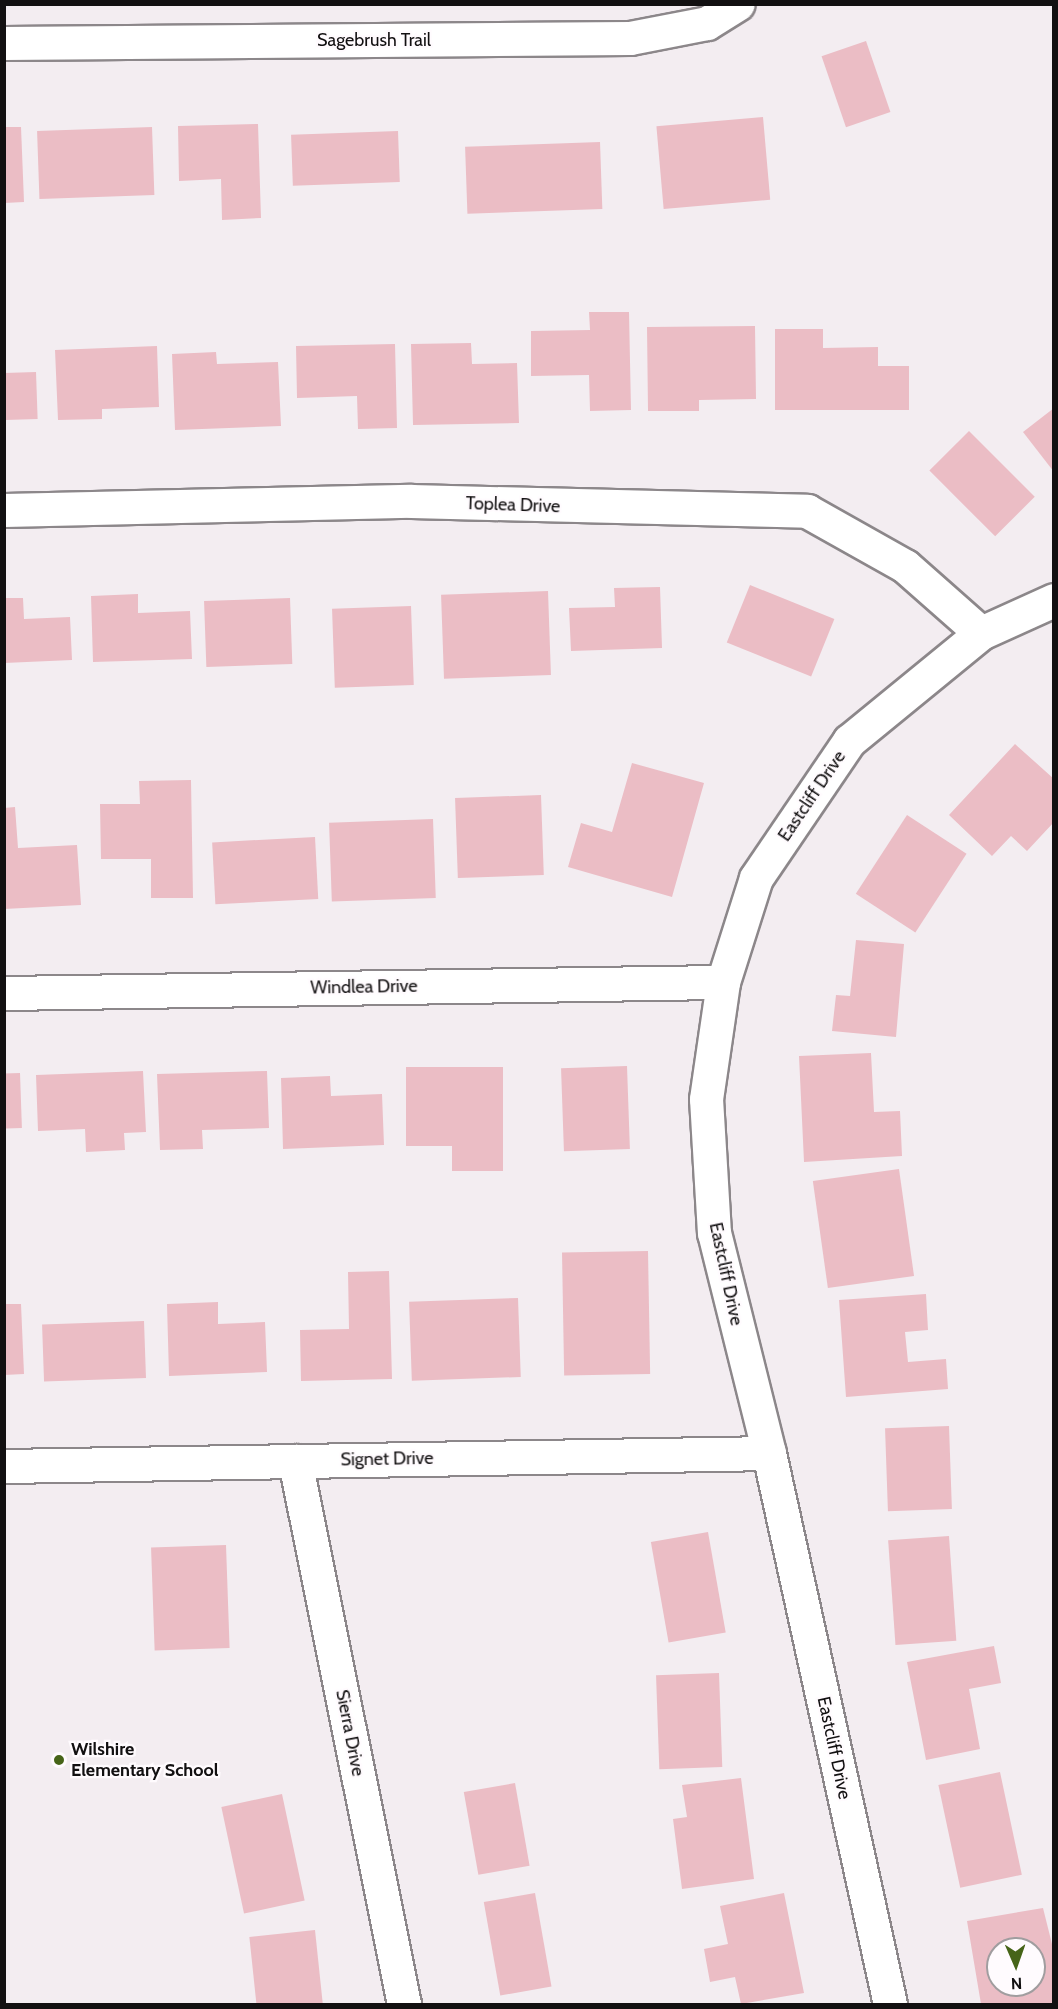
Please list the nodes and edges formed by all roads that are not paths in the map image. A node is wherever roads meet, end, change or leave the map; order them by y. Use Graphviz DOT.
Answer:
graph roads {
  1 [pos="737,4"];
  2 [pos="4,43"];
  3 [pos="4,510"];
  4 [pos="1053,600"];
  5 [pos="981,633"];
  6 [pos="723,982"];
  7 [pos="4,993"];
  8 [pos="769,1453"];
  9 [pos="295,1461"];
  10 [pos="4,1466"];
  11 [pos="404,2004"];
  12 [pos="890,2004"];
  1 -- 2 [label="street, Sagebrush Trail"];
  3 -- 5 [label="street, Toplea Drive"];
  4 -- 5 [label="street, Eastcliff Drive"];
  5 -- 6 [label="street, Eastcliff Drive"];
  6 -- 7 [label="street, Windlea Drive"];
  6 -- 8 [label="street, Eastcliff Drive"];
  8 -- 9 [label="street, Signet Drive"];
  8 -- 12 [label="street, Eastcliff Drive"];
  9 -- 10 [label="street, Signet Drive"];
  9 -- 11 [label="street, Sierra Drive"];
}
